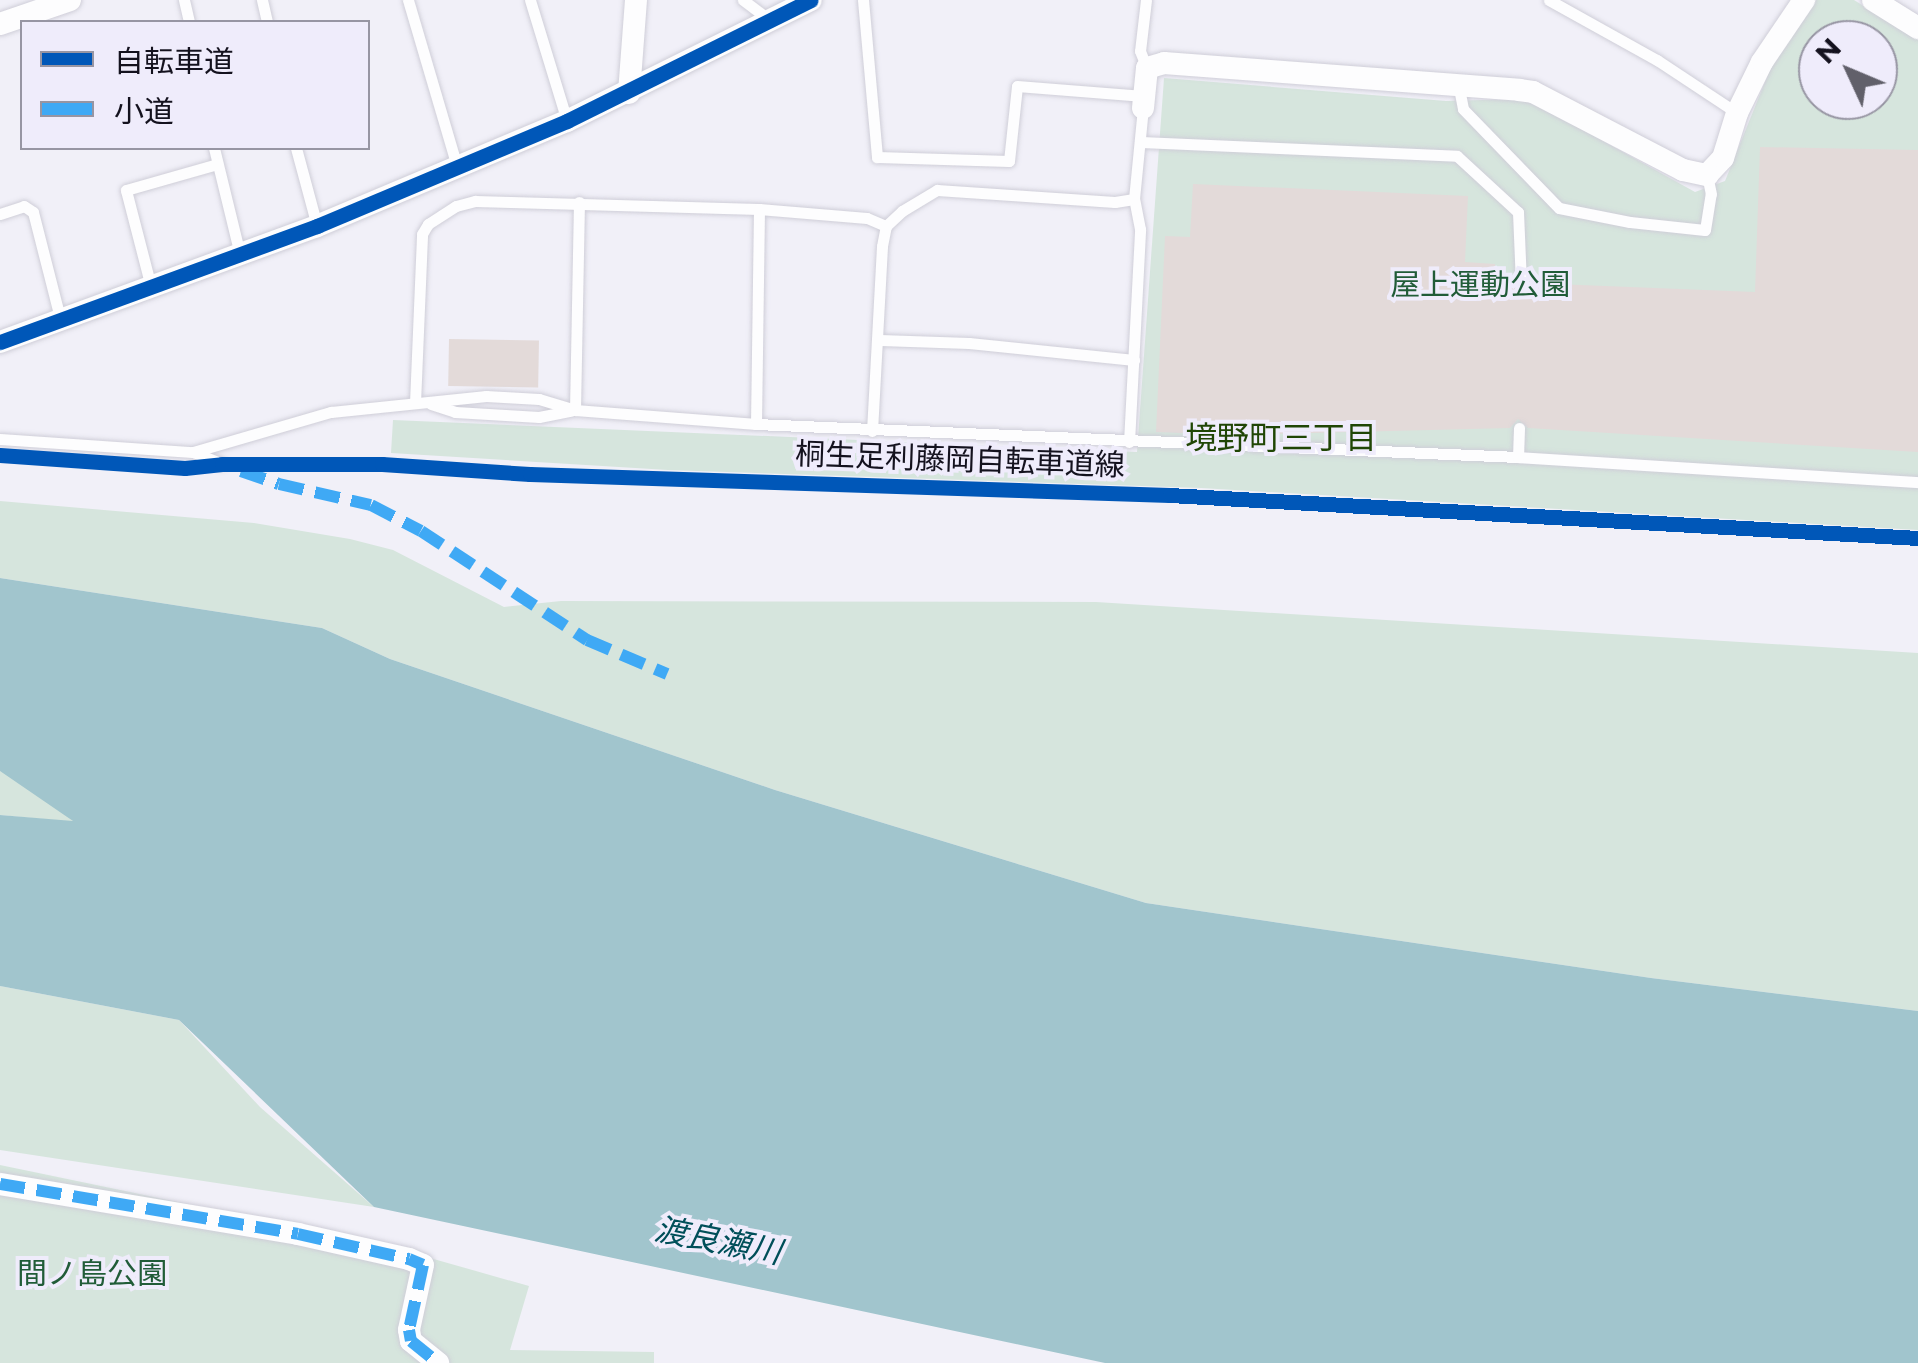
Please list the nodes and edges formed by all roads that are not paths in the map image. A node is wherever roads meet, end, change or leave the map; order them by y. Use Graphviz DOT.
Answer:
graph roads {
  1 [pos="70,0"];
  2 [pos="408,0"];
  3 [pos="530,0"];
  4 [pos="636,0"];
  5 [pos="743,0"];
  6 [pos="811,0"];
  7 [pos="863,0"];
  8 [pos="1146,0"];
  9 [pos="1548,0"];
  10 [pos="1804,0"];
  11 [pos="1873,0"];
  12 [pos="771,21"];
  13 [pos="0,24"];
  14 [pos="1918,28"];
  15 [pos="1146,68"];
  16 [pos="1458,82"];
  17 [pos="628,93"];
  18 [pos="1143,102"];
  19 [pos="1737,114"];
  20 [pos="567,121"];
  21 [pos="1142,142"];
  22 [pos="214,150"];
  23 [pos="297,150"];
  24 [pos="217,164"];
  25 [pos="457,166"];
  26 [pos="1707,175"];
  27 [pos="1134,199"];
  28 [pos="579,202"];
  29 [pos="759,209"];
  30 [pos="0,214"];
  31 [pos="316,226"];
  32 [pos="886,226"];
  33 [pos="240,254"];
  34 [pos="1522,283"];
  35 [pos="151,288"];
  36 [pos="60,318"];
  37 [pos="880,340"];
  38 [pos="0,342"];
  39 [pos="1134,360"];
  40 [pos="421,403"];
  41 [pos="574,410"];
  42 [pos="756,424"];
  43 [pos="1520,428"];
  44 [pos="872,431"];
  45 [pos="0,439"];
  46 [pos="1129,442"];
  47 [pos="192,452"];
  48 [pos="1518,458"];
  49 [pos="222,464"];
  50 [pos="1918,482"];
  51 [pos="0,1184"];
  52 [pos="438,1363"];
  1 -- 13 [label="street"];
  2 -- 25 [label="lane"];
  3 -- 20 [label="lane"];
  4 -- 17 [label="street"];
  5 -- 12 [label="lane"];
  6 -- 12 [label="street"];
  7 -- 18 [label="lane"];
  8 -- 15 [label="lane"];
  9 -- 19 [label="lane"];
  10 -- 19 [label="street"];
  11 -- 14 [label="street"];
  12 -- 17 [label="street"];
  15 -- 16 [label="street"];
  15 -- 18 [label="street"];
  16 -- 26 [label="street"];
  16 -- 26 [label="lane"];
  17 -- 20 [label="street"];
  18 -- 21 [label="lane"];
  19 -- 26 [label="street"];
  20 -- 25 [label="street"];
  21 -- 27 [label="lane"];
  21 -- 34 [label="lane"];
  22 -- 24 [label="lane"];
  23 -- 31 [label="lane"];
  24 -- 33 [label="lane"];
  24 -- 35 [label="lane"];
  25 -- 31 [label="street"];
  27 -- 32 [label="lane"];
  27 -- 39 [label="lane"];
  28 -- 29 [label="lane"];
  28 -- 40 [label="lane"];
  28 -- 41 [label="lane"];
  29 -- 32 [label="lane"];
  29 -- 42 [label="lane"];
  30 -- 36 [label="lane"];
  31 -- 33 [label="street"];
  32 -- 37 [label="lane"];
  33 -- 35 [label="street"];
  35 -- 36 [label="street"];
  36 -- 38 [label="street"];
  37 -- 39 [label="lane"];
  37 -- 44 [label="lane"];
  39 -- 46 [label="lane"];
  40 -- 41 [label="lane"];
  40 -- 47 [label="lane"];
  41 -- 42 [label="lane"];
  42 -- 44 [label="lane"];
  43 -- 48 [label="lane"];
  44 -- 46 [label="lane"];
  45 -- 47 [label="lane"];
  46 -- 48 [label="lane"];
  47 -- 49 [label="lane"];
  48 -- 50 [label="lane"];
  51 -- 52 [label="street"];
}
